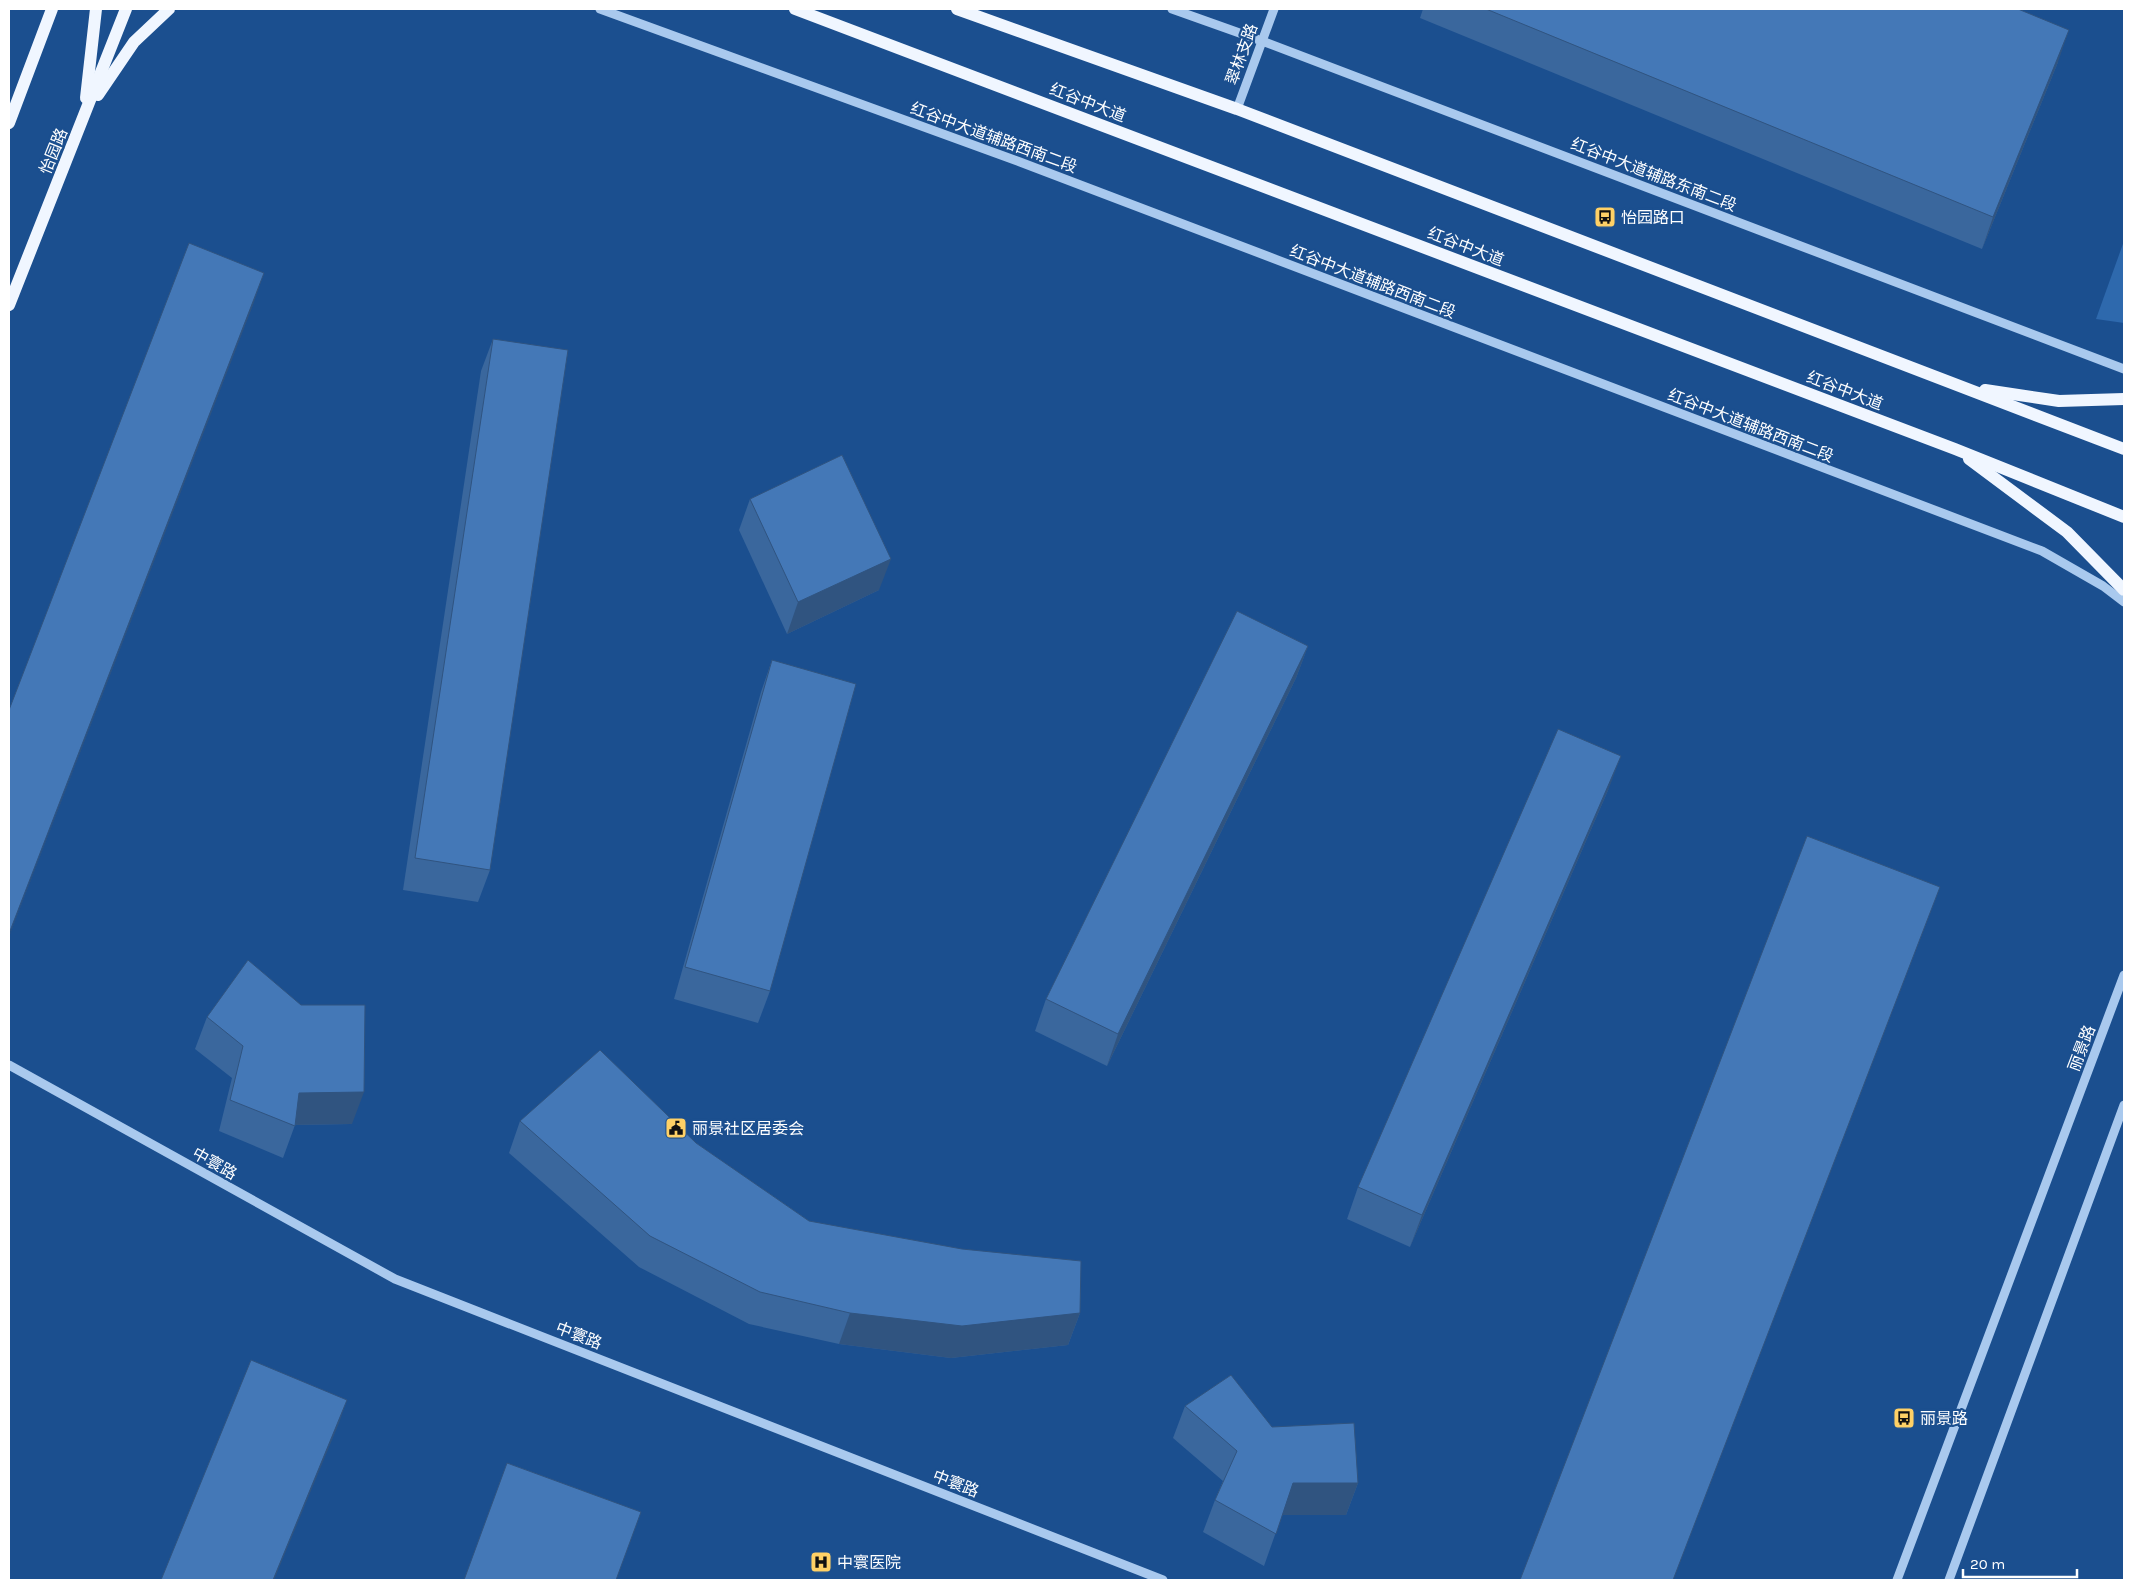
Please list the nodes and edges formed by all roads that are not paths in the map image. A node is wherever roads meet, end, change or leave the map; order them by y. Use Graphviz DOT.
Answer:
graph roads {
  1 [pos="52,9"];
  2 [pos="96,9"];
  3 [pos="126,9"];
  4 [pos="169,9"];
  5 [pos="600,9"];
  6 [pos="795,9"];
  7 [pos="958,9"];
  8 [pos="1172,9"];
  9 [pos="1274,9"];
  10 [pos="1262,41"];
  11 [pos="1237,109"];
  12 [pos="84,116"];
  13 [pos="9,123"];
  14 [pos="9,305"];
  15 [pos="2124,369"];
  16 [pos="1960,386"];
  17 [pos="2124,399"];
  18 [pos="1955,449"];
  19 [pos="2124,449"];
  20 [pos="2124,518"];
  21 [pos="2124,590"];
  22 [pos="2124,602"];
  23 [pos="2124,975"];
  24 [pos="9,1065"];
  25 [pos="2124,1105"];
  26 [pos="1163,1580"];
  27 [pos="1896,1580"];
  28 [pos="1949,1580"];
  1 -- 13 [label="main road"];
  2 -- 12 [label="main road"];
  3 -- 12 [label="main road, 怡园路"];
  4 -- 12 [label="main road"];
  5 -- 22 [label="street, 红谷中大道辅路西南二段"];
  6 -- 18 [label="main road, 红谷中大道"];
  7 -- 11 [label="main road"];
  8 -- 10 [label="street, 红谷中大道辅路东南二段"];
  9 -- 10 [label="street, 翠林支路"];
  10 -- 11 [label="street, 翠林支路"];
  10 -- 15 [label="street, 红谷中大道辅路东南二段"];
  11 -- 16 [label="main road"];
  12 -- 14 [label="main road, 怡园路"];
  16 -- 17 [label="main road"];
  16 -- 19 [label="main road"];
  18 -- 20 [label="main road, 红谷中大道"];
  18 -- 21 [label="main road"];
  23 -- 27 [label="street, 丽景路"];
  24 -- 26 [label="street, 中寰路"];
  25 -- 28 [label="street"];
}
